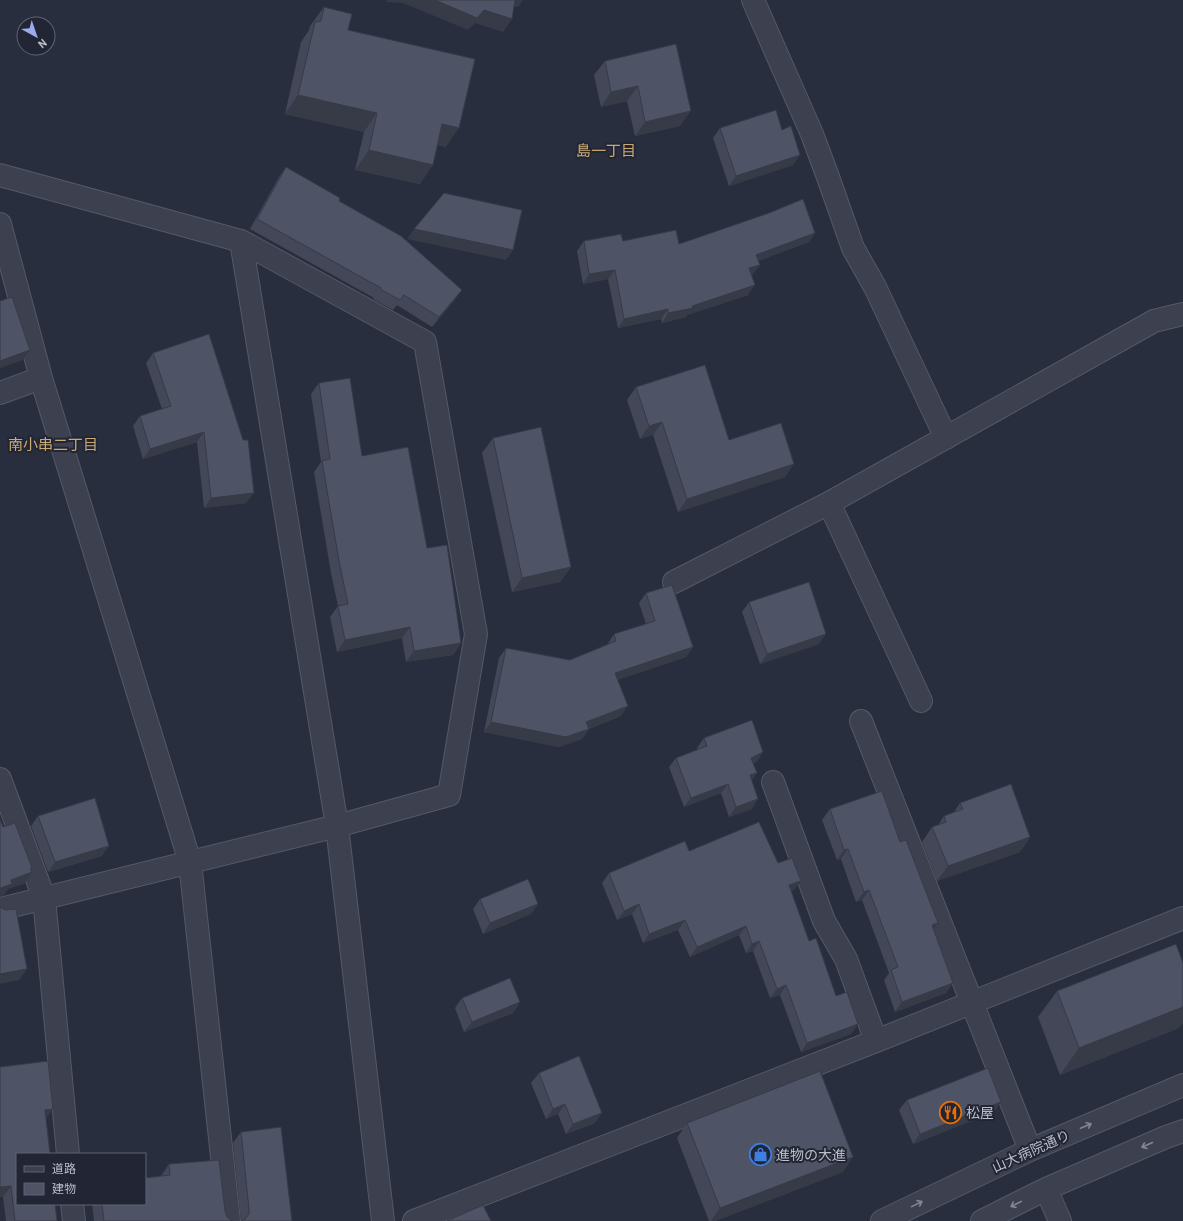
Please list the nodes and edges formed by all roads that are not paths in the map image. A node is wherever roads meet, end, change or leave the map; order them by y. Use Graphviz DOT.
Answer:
graph roads {
  1 [pos="753,0"];
  2 [pos="0,175"];
  3 [pos="0,224"];
  4 [pos="241,241"];
  5 [pos="1183,314"];
  6 [pos="41,378"];
  7 [pos="0,393"];
  8 [pos="946,438"];
  9 [pos="829,504"];
  10 [pos="674,582"];
  11 [pos="921,701"];
  12 [pos="861,721"];
  13 [pos="0,779"];
  14 [pos="773,782"];
  15 [pos="337,826"];
  16 [pos="190,862"];
  17 [pos="44,898"];
  18 [pos="0,909"];
  19 [pos="1183,918"];
  20 [pos="972,1002"];
  21 [pos="876,1041"];
  22 [pos="1183,1086"];
  23 [pos="1183,1131"];
  24 [pos="1030,1150"];
  25 [pos="68,1153"];
  26 [pos="1046,1189"];
  27 [pos="72,1205"];
  28 [pos="74,1221"];
  29 [pos="230,1221"];
  30 [pos="383,1221"];
  31 [pos="414,1221"];
  32 [pos="882,1221"];
  33 [pos="982,1221"];
  34 [pos="1060,1221"];
  1 -- 8 [label="street"];
  2 -- 4 [label="street"];
  3 -- 6 [label="street"];
  4 -- 15 [label="street"];
  4 -- 15 [label="street"];
  5 -- 8 [label="street"];
  6 -- 7 [label="street"];
  6 -- 16 [label="street"];
  8 -- 9 [label="street"];
  9 -- 10 [label="street"];
  9 -- 11 [label="street"];
  12 -- 20 [label="street"];
  13 -- 17 [label="street"];
  14 -- 21 [label="street"];
  15 -- 16 [label="street"];
  15 -- 30 [label="street"];
  16 -- 17 [label="street"];
  16 -- 29 [label="street"];
  17 -- 18 [label="street"];
  17 -- 25 [label="street"];
  19 -- 20 [label="street"];
  20 -- 21 [label="street"];
  20 -- 24 [label="street"];
  21 -- 31 [label="street"];
  24 -- 22 [label="street, 山大病院通り, one-way"];
  23 -- 26 [label="street, one-way"];
  32 -- 24 [label="street, 山大病院通り, one-way"];
  26 -- 33 [label="street, one-way"];
  26 -- 34 [label="street"];
  27 -- 28 [label="street"];
}
